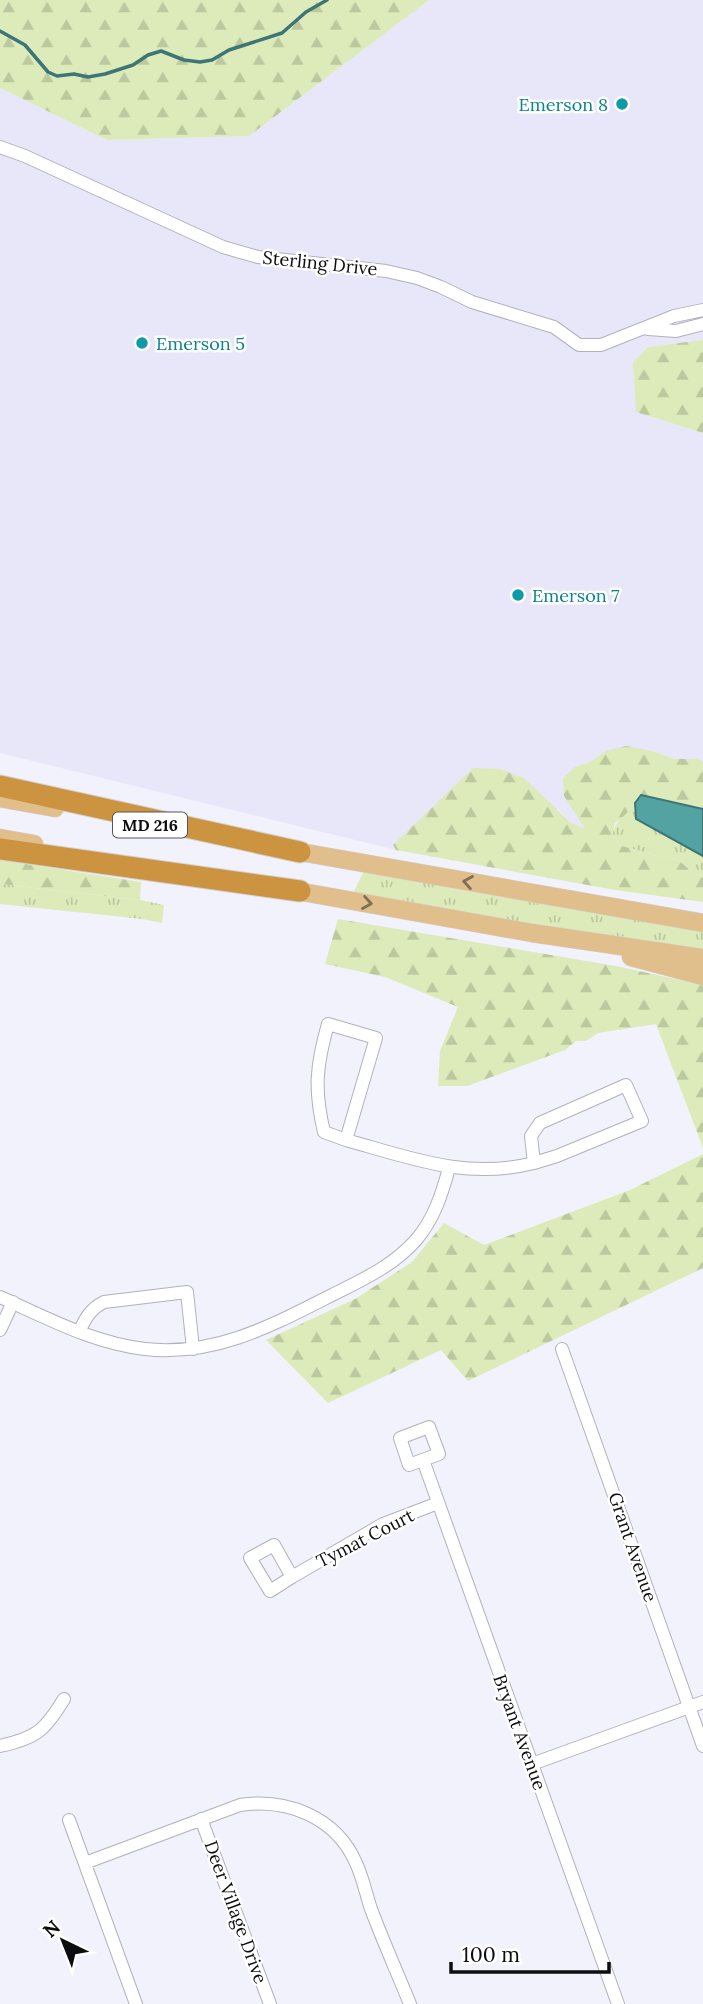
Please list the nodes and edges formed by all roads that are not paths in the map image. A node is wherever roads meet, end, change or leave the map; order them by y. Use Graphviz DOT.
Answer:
graph roads {
  1 [pos="0,147"];
  2 [pos="703,310"];
  3 [pos="703,324"];
  4 [pos="644,329"];
  5 [pos="0,786"];
  6 [pos="0,798"];
  7 [pos="0,838"];
  8 [pos="0,849"];
  9 [pos="300,852"];
  10 [pos="300,891"];
  11 [pos="536,894"];
  12 [pos="703,914"];
  13 [pos="703,923"];
  14 [pos="532,933"];
  15 [pos="703,958"];
  16 [pos="703,976"];
  17 [pos="346,1140"];
  18 [pos="534,1163"];
  19 [pos="449,1168"];
  20 [pos="0,1297"];
  21 [pos="13,1302"];
  22 [pos="0,1330"];
  23 [pos="79,1332"];
  24 [pos="193,1349"];
  25 [pos="562,1349"];
  26 [pos="423,1460"];
  27 [pos="438,1503"];
  28 [pos="292,1577"];
  29 [pos="64,1699"];
  30 [pos="703,1702"];
  31 [pos="689,1707"];
  32 [pos="0,1746"];
  33 [pos="703,1746"];
  34 [pos="532,1764"];
  35 [pos="201,1819"];
  36 [pos="69,1820"];
  37 [pos="85,1863"];
  38 [pos="136,2004"];
  39 [pos="270,2004"];
  40 [pos="410,2004"];
  41 [pos="618,2004"];
  1 -- 4 [label="street, Sterling Drive"];
  2 -- 4 [label="street, Sterling Drive"];
  3 -- 4 [label="street, Sterling Drive"];
  5 -- 9 [label="highway"];
  6 -- 9 [label="main road, MD 216"];
  7 -- 10 [label="main road, MD 216"];
  8 -- 10 [label="highway"];
  11 -- 9 [label="main road, MD 216, one-way"];
  10 -- 14 [label="main road, MD 216, one-way"];
  11 -- 12 [label="main road"];
  11 -- 13 [label="main road, MD 216"];
  14 -- 15 [label="main road, MD 216"];
  14 -- 16 [label="main road"];
  17 -- 17 [label="street"];
  17 -- 19 [label="street"];
  18 -- 18 [label="street"];
  18 -- 19 [label="street"];
  19 -- 24 [label="street"];
  20 -- 21 [label="street"];
  21 -- 22 [label="street"];
  21 -- 23 [label="street"];
  23 -- 24 [label="street"];
  23 -- 24 [label="street"];
  25 -- 31 [label="street, Grant Avenue"];
  26 -- 27 [label="street, Bryant Avenue"];
  27 -- 28 [label="street, Tymat Court"];
  27 -- 34 [label="street, Bryant Avenue"];
  29 -- 32 [label="street"];
  30 -- 31 [label="street"];
  31 -- 33 [label="street, Grant Avenue"];
  31 -- 34 [label="street"];
  34 -- 41 [label="street, Bryant Avenue"];
  35 -- 37 [label="street"];
  35 -- 39 [label="street, Deer Village Drive"];
  35 -- 40 [label="street"];
  36 -- 37 [label="street"];
  37 -- 38 [label="street"];
}
